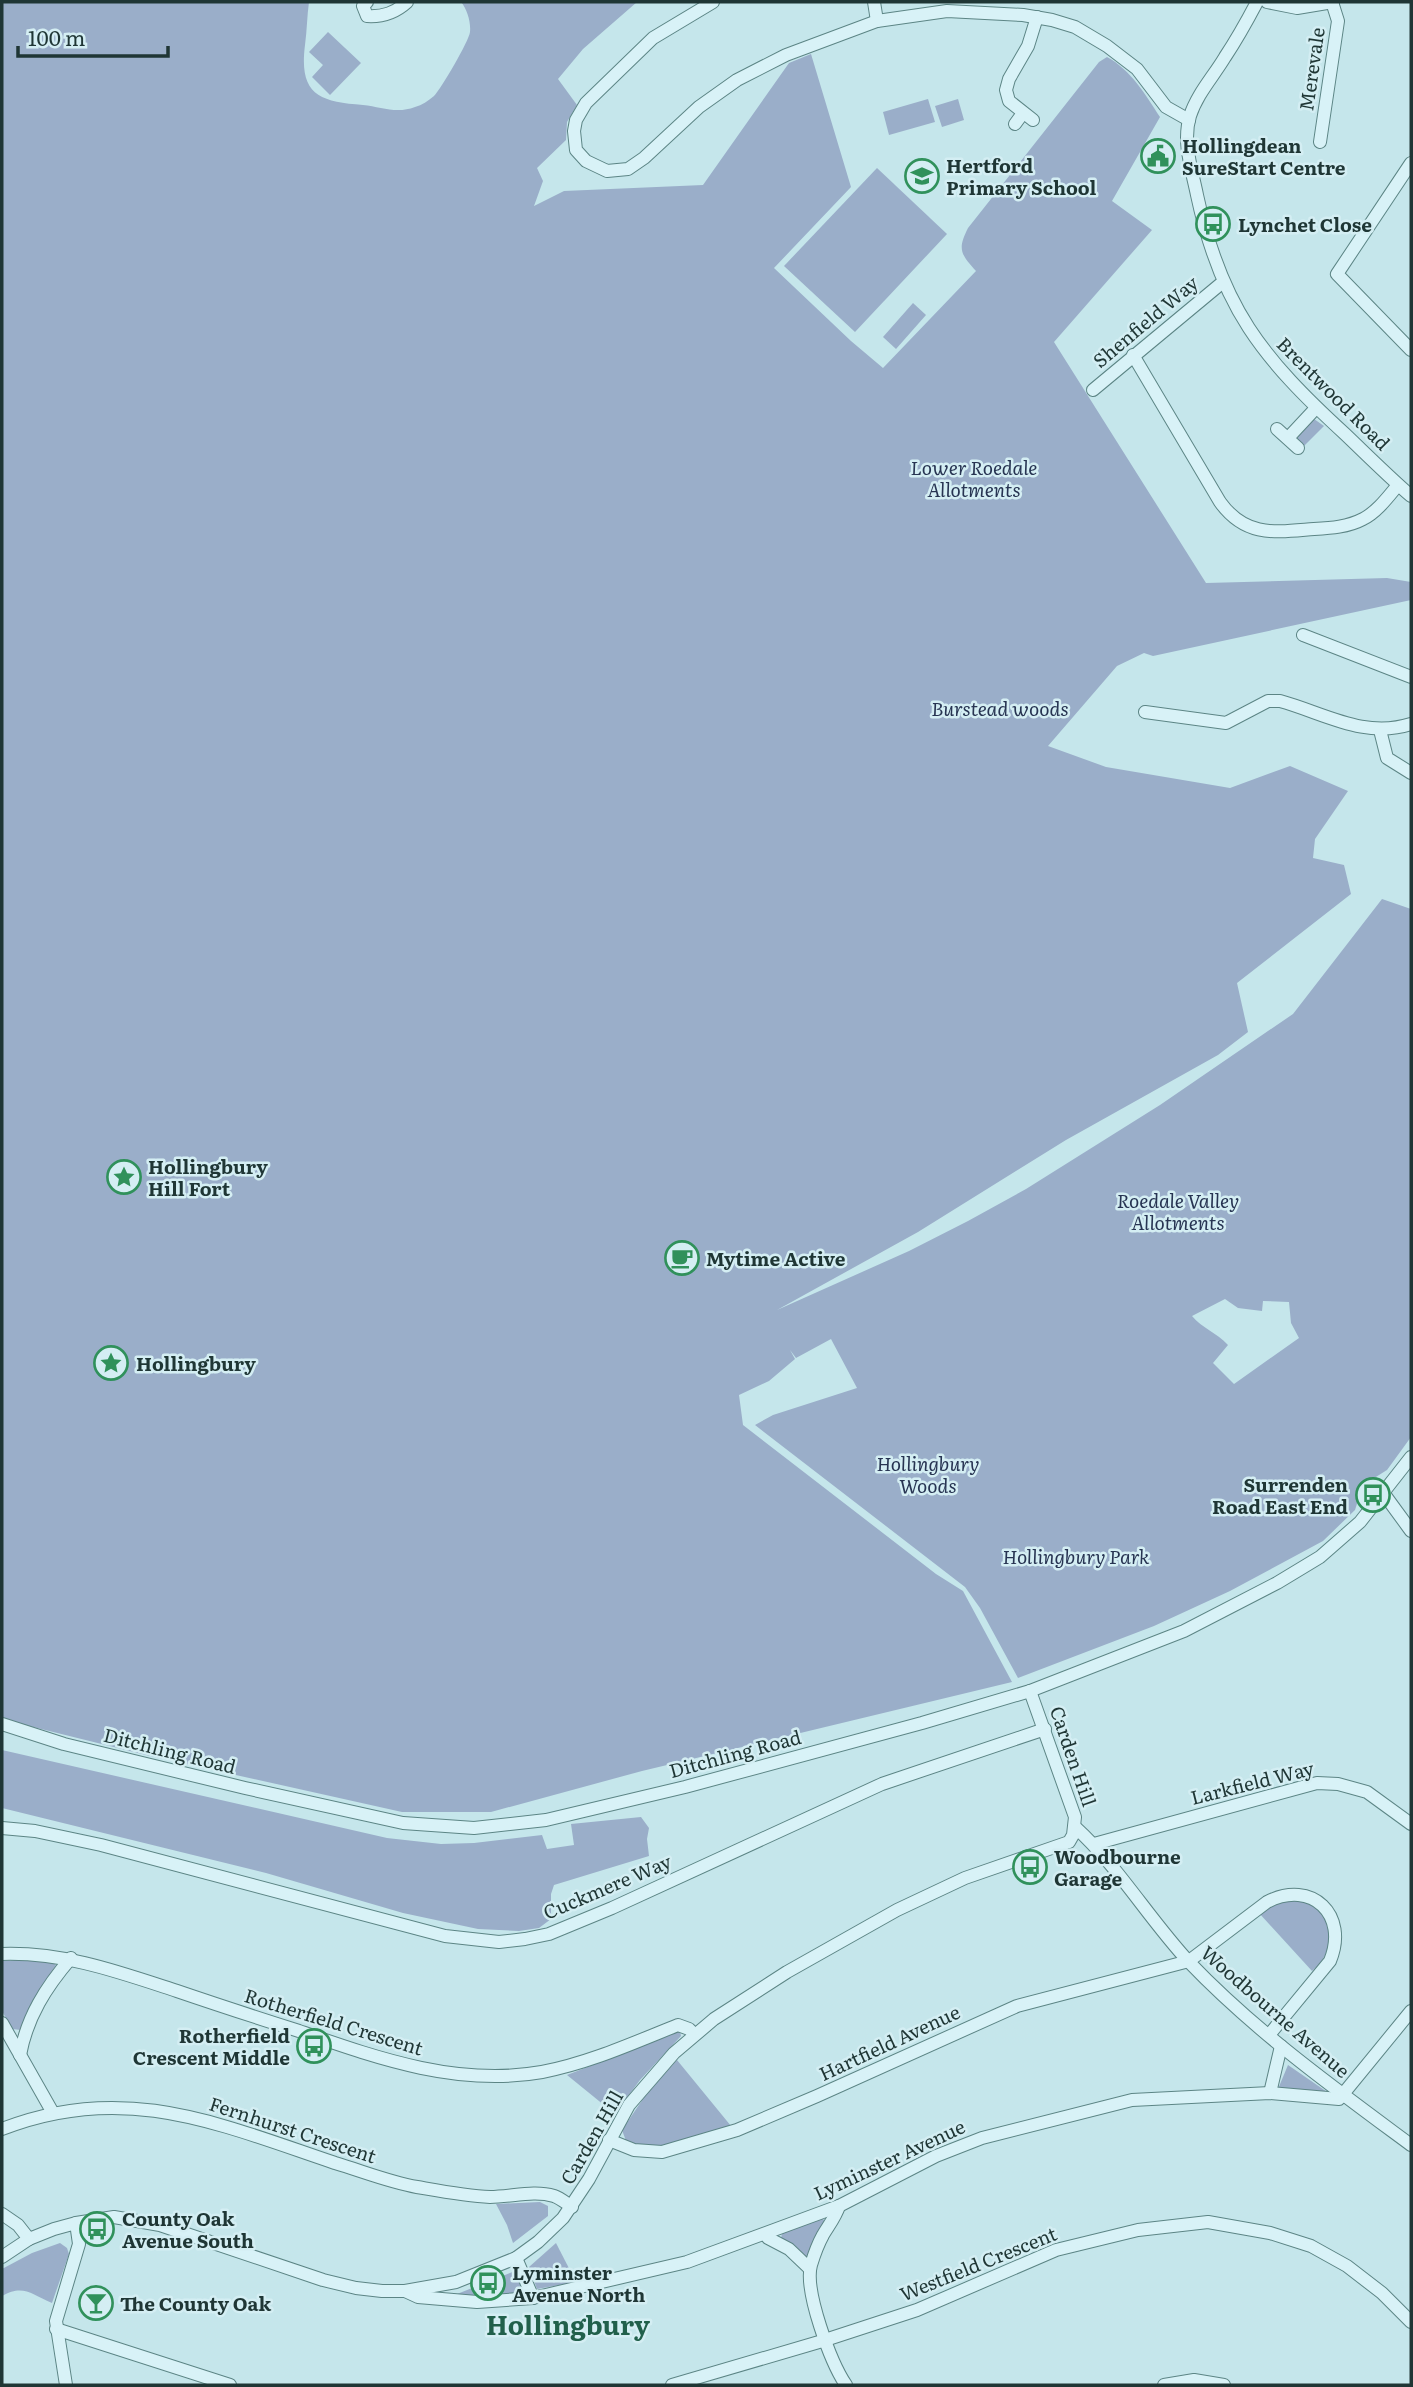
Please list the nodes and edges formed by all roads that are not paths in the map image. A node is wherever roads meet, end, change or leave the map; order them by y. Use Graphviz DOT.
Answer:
graph roads {
  1 [pos="367,2"];
  2 [pos="407,2"];
  3 [pos="713,2"];
  4 [pos="874,2"];
  5 [pos="1257,2"];
  6 [pos="1268,2"];
  7 [pos="1333,2"];
  8 [pos="1037,17"];
  9 [pos="877,21"];
  10 [pos="1189,120"];
  11 [pos="1015,124"];
  12 [pos="1320,142"];
  13 [pos="1411,163"];
  14 [pos="1223,282"];
  15 [pos="1411,350"];
  16 [pos="1133,355"];
  17 [pos="1093,390"];
  18 [pos="1316,408"];
  19 [pos="1277,429"];
  20 [pos="1288,438"];
  21 [pos="1298,448"];
  22 [pos="1398,485"];
  23 [pos="1411,496"];
  24 [pos="1303,635"];
  25 [pos="1411,677"];
  26 [pos="1145,712"];
  27 [pos="1411,724"];
  28 [pos="1381,730"];
  29 [pos="1411,773"];
  30 [pos="1411,1457"];
  31 [pos="1384,1494"];
  32 [pos="1411,1531"];
  33 [pos="1030,1690"];
  34 [pos="2,1724"];
  35 [pos="1045,1729"];
  36 [pos="1411,1824"];
  37 [pos="1075,1827"];
  38 [pos="2,1828"];
  39 [pos="1094,1844"];
  40 [pos="2,1954"];
  41 [pos="71,1958"];
  42 [pos="1189,1961"];
  43 [pos="1411,2011"];
  44 [pos="2,2023"];
  45 [pos="694,2034"];
  46 [pos="1269,2035"];
  47 [pos="1281,2046"];
  48 [pos="20,2055"];
  49 [pos="1270,2093"];
  50 [pos="1343,2095"];
  51 [pos="53,2113"];
  52 [pos="2,2129"];
  53 [pos="608,2140"];
  54 [pos="1411,2145"];
  55 [pos="839,2206"];
  56 [pos="572,2207"];
  57 [pos="2,2214"];
  58 [pos="76,2222"];
  59 [pos="765,2234"];
  60 [pos="29,2239"];
  61 [pos="2,2257"];
  62 [pos="516,2258"];
  63 [pos="810,2269"];
  64 [pos="405,2291"];
  65 [pos="533,2298"];
  66 [pos="1411,2322"];
  67 [pos="56,2329"];
  68 [pos="825,2340"];
  69 [pos="66,2385"];
  70 [pos="230,2385"];
  71 [pos="672,2385"];
  72 [pos="846,2385"];
  73 [pos="1164,2385"];
  74 [pos="1224,2385"];
  1 -- 2 [label="street"];
  3 -- 9 [label="street"];
  4 -- 9 [label="street"];
  5 -- 10 [label="street, Brentwood Road"];
  6 -- 7 [label="street"];
  7 -- 12 [label="street, Merevale"];
  8 -- 9 [label="street"];
  8 -- 10 [label="street"];
  8 -- 11 [label="street"];
  10 -- 14 [label="street, Brentwood Road"];
  13 -- 15 [label="street"];
  14 -- 16 [label="street, Shenfield Way"];
  14 -- 18 [label="street, Brentwood Road"];
  16 -- 17 [label="street, Shenfield Way"];
  16 -- 22 [label="street"];
  18 -- 20 [label="street"];
  18 -- 22 [label="street, Brentwood Road"];
  19 -- 20 [label="street"];
  20 -- 21 [label="street"];
  22 -- 23 [label="street, Brentwood Road"];
  24 -- 25 [label="street"];
  26 -- 28 [label="street"];
  27 -- 28 [label="street"];
  28 -- 29 [label="street"];
  30 -- 31 [label="street, Ditchling Road"];
  31 -- 32 [label="street"];
  31 -- 33 [label="street, Ditchling Road"];
  33 -- 34 [label="street, Ditchling Road"];
  33 -- 35 [label="street, Carden Hill"];
  35 -- 37 [label="street, Carden Hill"];
  35 -- 38 [label="street, Cuckmere Way"];
  36 -- 39 [label="street, Larkfield Way"];
  37 -- 39 [label="street, Woodbourne Avenue"];
  37 -- 45 [label="street, Carden Hill"];
  39 -- 42 [label="street, Woodbourne Avenue"];
  40 -- 41 [label="street, Rotherfield Crescent"];
  41 -- 45 [label="street, Rotherfield Crescent"];
  41 -- 48 [label="street"];
  42 -- 46 [label="street, Woodbourne Avenue"];
  42 -- 46 [label="street"];
  42 -- 53 [label="street, Hartfield Avenue"];
  43 -- 50 [label="street"];
  44 -- 48 [label="street"];
  45 -- 53 [label="street, Carden Hill"];
  46 -- 47 [label="street, Woodbourne Avenue"];
  47 -- 49 [label="street"];
  47 -- 50 [label="street, Woodbourne Avenue"];
  48 -- 51 [label="street"];
  49 -- 50 [label="street, Lyminster Avenue"];
  49 -- 55 [label="street, Lyminster Avenue"];
  50 -- 54 [label="street, Woodbourne Avenue"];
  51 -- 52 [label="street, Fernhurst Crescent"];
  51 -- 56 [label="street, Fernhurst Crescent"];
  53 -- 56 [label="street, Carden Hill"];
  55 -- 59 [label="street, Lyminster Avenue"];
  55 -- 63 [label="street"];
  56 -- 62 [label="street, Carden Hill"];
  57 -- 60 [label="street"];
  58 -- 60 [label="street, Carden Hill"];
  58 -- 64 [label="street, Carden Hill"];
  58 -- 67 [label="street"];
  59 -- 63 [label="street"];
  59 -- 65 [label="street, Lyminster Avenue"];
  60 -- 61 [label="street, Carden Hill"];
  62 -- 64 [label="street, Carden Hill"];
  62 -- 65 [label="street"];
  63 -- 68 [label="street"];
  64 -- 65 [label="street, Lyminster Avenue"];
  66 -- 68 [label="street, Westfield Crescent"];
  67 -- 69 [label="street"];
  67 -- 70 [label="street"];
  68 -- 71 [label="street, Westfield Crescent"];
  68 -- 72 [label="street"];
  73 -- 74 [label="street"];
}
